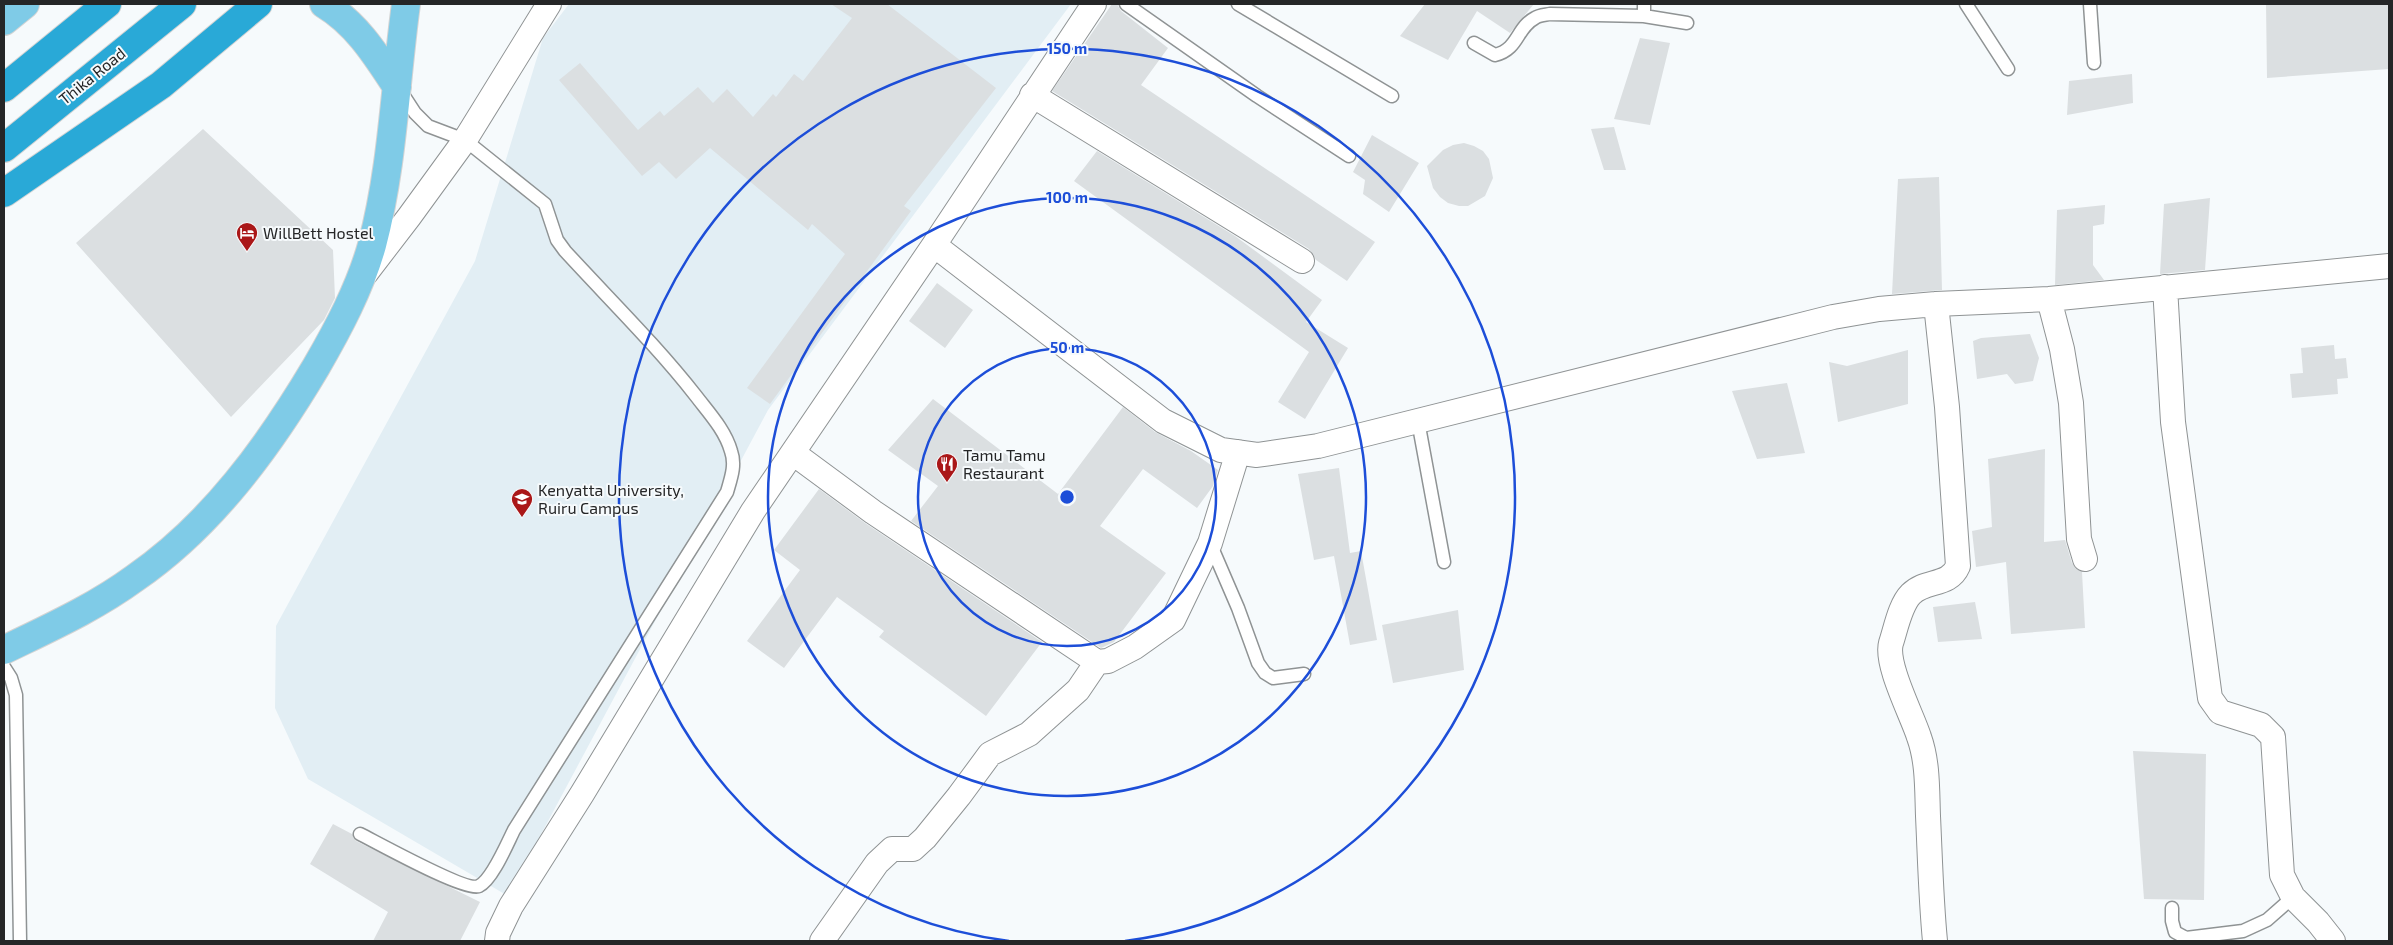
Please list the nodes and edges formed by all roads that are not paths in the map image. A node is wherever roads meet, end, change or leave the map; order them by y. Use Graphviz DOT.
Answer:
graph roads {
  1 [pos="24,4"];
  2 [pos="108,4"];
  3 [pos="182,4"];
  4 [pos="258,4"];
  5 [pos="324,4"];
  6 [pos="406,4"];
  7 [pos="549,4"];
  8 [pos="1094,4"];
  9 [pos="1126,4"];
  10 [pos="1238,4"];
  11 [pos="1966,4"];
  12 [pos="2090,4"];
  13 [pos="1644,10"];
  14 [pos="4,21"];
  15 [pos="1687,22"];
  16 [pos="1474,43"];
  17 [pos="2094,64"];
  18 [pos="2008,69"];
  19 [pos="397,87"];
  20 [pos="4,88"];
  21 [pos="1032,95"];
  22 [pos="1392,96"];
  23 [pos="465,140"];
  24 [pos="4,148"];
  25 [pos="1349,156"];
  26 [pos="4,193"];
  27 [pos="934,246"];
  28 [pos="1302,261"];
  29 [pos="2389,266"];
  30 [pos="358,283"];
  31 [pos="2165,287"];
  32 [pos="2049,299"];
  33 [pos="1936,304"];
  34 [pos="1418,421"];
  35 [pos="1238,452"];
  36 [pos="793,453"];
  37 [pos="1210,543"];
  38 [pos="2085,559"];
  39 [pos="1444,562"];
  40 [pos="4,650"];
  41 [pos="1097,662"];
  42 [pos="4,667"];
  43 [pos="1304,674"];
  44 [pos="360,834"];
  45 [pos="2293,897"];
  46 [pos="2172,908"];
  47 [pos="20,941"];
  48 [pos="497,941"];
  49 [pos="822,941"];
  50 [pos="1935,941"];
  51 [pos="2333,941"];
  1 -- 14 [label="main road"];
  2 -- 20 [label="highway"];
  3 -- 24 [label="highway, Thika Road"];
  4 -- 26 [label="highway"];
  5 -- 19 [label="main road"];
  6 -- 19 [label="main road"];
  7 -- 23 [label="street"];
  8 -- 21 [label="street"];
  9 -- 25 [label="lane"];
  10 -- 22 [label="lane"];
  11 -- 18 [label="lane"];
  12 -- 17 [label="lane"];
  13 -- 15 [label="lane"];
  13 -- 16 [label="lane"];
  19 -- 23 [label="lane"];
  19 -- 30 [label="main road"];
  21 -- 27 [label="street"];
  21 -- 28 [label="street"];
  23 -- 30 [label="street"];
  23 -- 44 [label="lane"];
  27 -- 35 [label="street"];
  27 -- 36 [label="street"];
  29 -- 31 [label="street"];
  30 -- 40 [label="main road"];
  31 -- 32 [label="street"];
  31 -- 45 [label="street"];
  32 -- 33 [label="street"];
  32 -- 38 [label="street"];
  33 -- 34 [label="street"];
  33 -- 50 [label="street"];
  34 -- 35 [label="street"];
  34 -- 39 [label="lane"];
  35 -- 37 [label="street"];
  36 -- 41 [label="street"];
  36 -- 48 [label="street"];
  37 -- 41 [label="street"];
  37 -- 43 [label="lane"];
  41 -- 49 [label="street"];
  42 -- 47 [label="lane"];
  45 -- 46 [label="lane"];
  45 -- 51 [label="street"];
}
